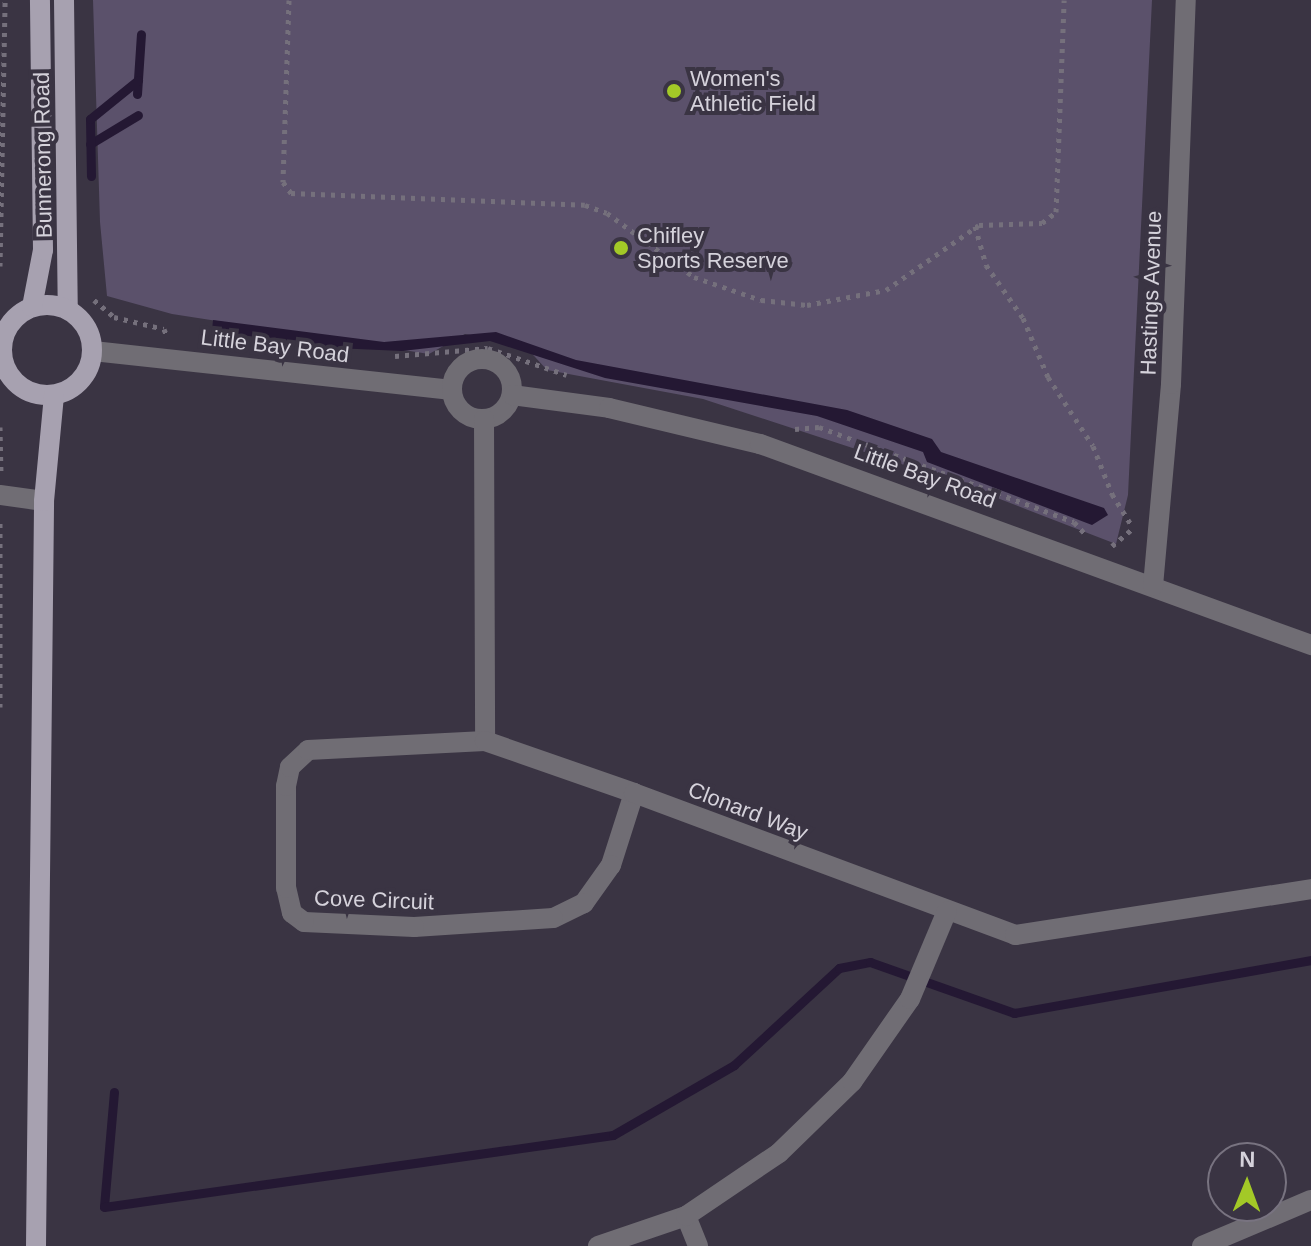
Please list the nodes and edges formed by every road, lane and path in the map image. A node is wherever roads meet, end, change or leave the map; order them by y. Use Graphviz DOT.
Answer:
graph roads {
  1 [pos="5,0"];
  2 [pos="40,0"];
  3 [pos="64,0"];
  4 [pos="289,0"];
  5 [pos="1064,0"];
  6 [pos="1186,0"];
  7 [pos="975,226"];
  8 [pos="0,266"];
  9 [pos="87,291"];
  10 [pos="32,307"];
  11 [pos="68,309"];
  12 [pos="180,335"];
  13 [pos="93,351"];
  14 [pos="390,356"];
  15 [pos="579,378"];
  16 [pos="452,390"];
  17 [pos="54,395"];
  18 [pos="512,395"];
  19 [pos="484,419"];
  20 [pos="0,427"];
  21 [pos="789,429"];
  22 [pos="0,495"];
  23 [pos="44,501"];
  24 [pos="1137,518"];
  25 [pos="1133,527"];
  26 [pos="1090,540"];
  27 [pos="1100,544"];
  28 [pos="1153,586"];
  29 [pos="1311,645"];
  30 [pos="0,707"];
  31 [pos="485,741"];
  32 [pos="634,793"];
  33 [pos="1311,889"];
  34 [pos="947,911"];
  35 [pos="1311,1200"];
  36 [pos="686,1216"];
  37 [pos="36,1246"];
  38 [pos="598,1246"];
  39 [pos="698,1246"];
  40 [pos="1202,1246"];
  1 -- 8 [label="path"];
  2 -- 10 [label="main road, Bunnerong Road"];
  3 -- 11 [label="main road, Bunnerong Road"];
  4 -- 7 [label="path"];
  5 -- 7 [label="path"];
  6 -- 28 [label="street, Hastings Avenue"];
  7 -- 25 [label="path"];
  9 -- 12 [label="path"];
  10 -- 11 [label="main road"];
  10 -- 17 [label="main road"];
  11 -- 13 [label="main road"];
  13 -- 16 [label="street, Little Bay Road"];
  13 -- 17 [label="main road"];
  14 -- 15 [label="path"];
  16 -- 18 [label="street"];
  16 -- 19 [label="street"];
  17 -- 23 [label="main road"];
  18 -- 19 [label="street"];
  18 -- 28 [label="street, Little Bay Road"];
  19 -- 31 [label="street"];
  20 -- 22 [label="path"];
  21 -- 26 [label="path"];
  22 -- 23 [label="street"];
  22 -- 30 [label="path"];
  23 -- 37 [label="main road"];
  24 -- 25 [label="path"];
  25 -- 27 [label="path"];
  28 -- 29 [label="street, Little Bay Road"];
  31 -- 32 [label="street, Clonard Way"];
  31 -- 32 [label="street, Cove Circuit"];
  32 -- 34 [label="street, Clonard Way"];
  33 -- 34 [label="street, Clonard Way"];
  34 -- 36 [label="street"];
  35 -- 40 [label="street"];
  36 -- 38 [label="street"];
  36 -- 39 [label="street"];
}
